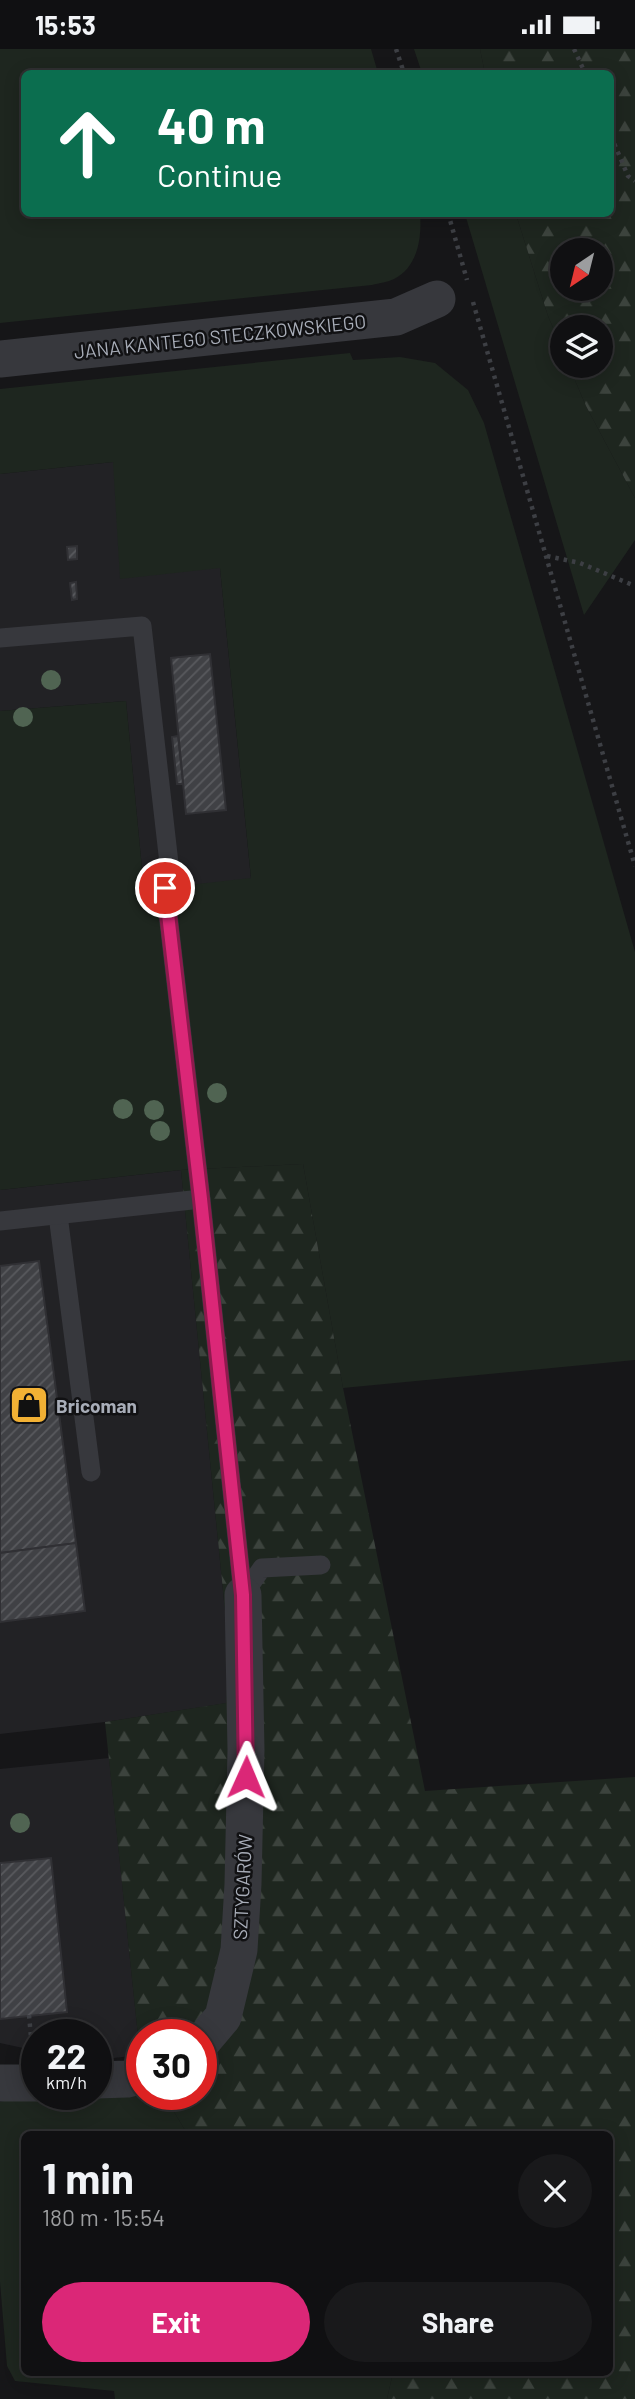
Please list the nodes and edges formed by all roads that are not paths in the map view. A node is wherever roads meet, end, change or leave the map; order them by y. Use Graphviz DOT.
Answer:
graph roads {
  1 [pos="437,299"];
  2 [pos="0,359"];
  3 [pos="0,638"];
  4 [pos="201,1199"];
  5 [pos="58,1215"];
  6 [pos="0,1221"];
  7 [pos="91,1472"];
  8 [pos="321,1565"];
  9 [pos="243,1595"];
  10 [pos="217,2024"];
  11 [pos="21,2083"];
  12 [pos="0,2084"];
  1 -- 2 [label="street, JANA KANTEGO STECZKOWSKIEGO"];
  3 -- 4 [label="lane"];
  4 -- 5 [label="lane"];
  4 -- 9 [label="lane"];
  5 -- 6 [label="lane"];
  5 -- 7 [label="lane"];
  8 -- 9 [label="lane"];
  9 -- 10 [label="street, SZTYGARÓW"];
  11 -- 12 [label="street"];
}
